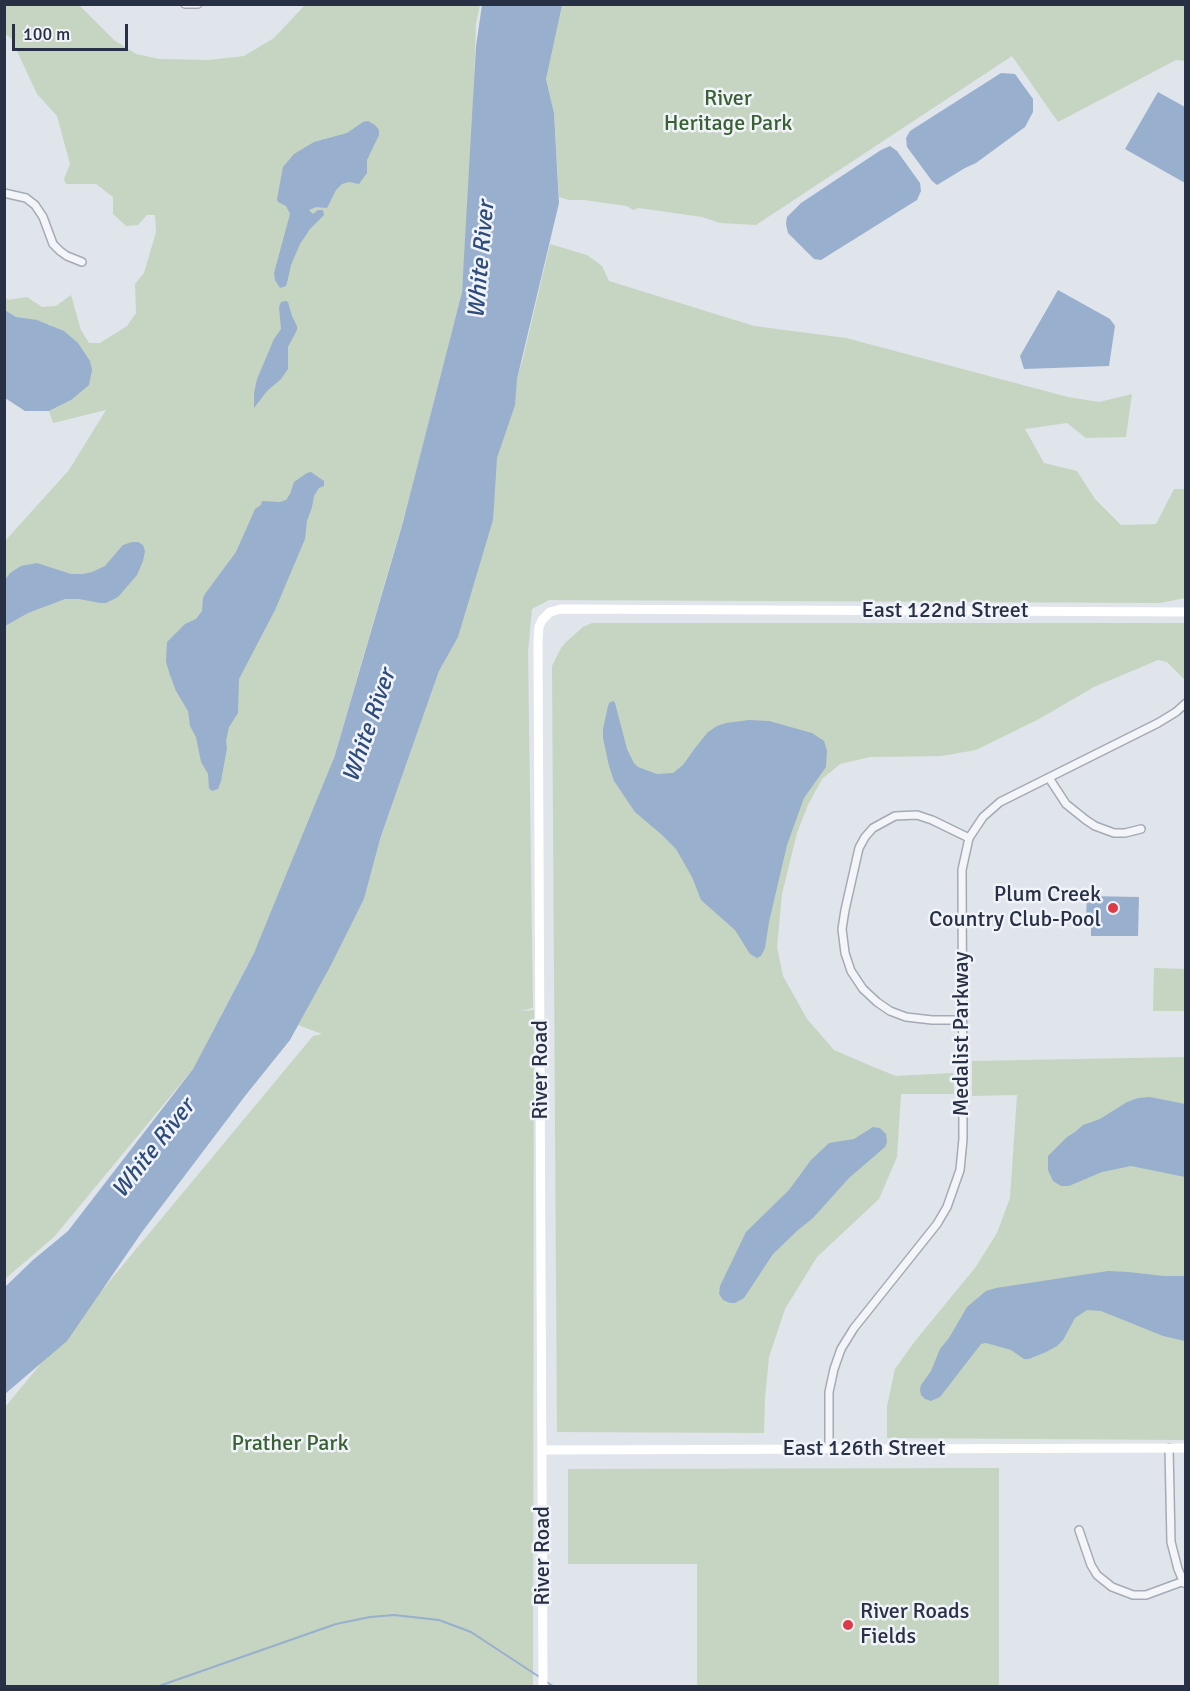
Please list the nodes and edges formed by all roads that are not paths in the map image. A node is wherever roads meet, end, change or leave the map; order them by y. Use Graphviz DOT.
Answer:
graph roads {
  1 [pos="186,4"];
  2 [pos="198,4"];
  3 [pos="4,193"];
  4 [pos="82,262"];
  5 [pos="704,610"];
  6 [pos="1185,612"];
  7 [pos="1185,703"];
  8 [pos="1049,778"];
  9 [pos="1141,829"];
  10 [pos="969,838"];
  11 [pos="962,1020"];
  12 [pos="1169,1448"];
  13 [pos="1185,1448"];
  14 [pos="542,1450"];
  15 [pos="829,1450"];
  16 [pos="1079,1530"];
  17 [pos="1184,1583"];
  18 [pos="543,1686"];
  1 -- 2 [label="street"];
  3 -- 4 [label="street"];
  5 -- 6 [label="street, East 122nd Street"];
  5 -- 14 [label="street, River Road"];
  7 -- 8 [label="street, Medalist Parkway"];
  8 -- 9 [label="street"];
  8 -- 10 [label="street, Medalist Parkway"];
  10 -- 11 [label="street, Medalist Parkway"];
  10 -- 11 [label="street"];
  11 -- 15 [label="street, Medalist Parkway"];
  12 -- 13 [label="street, East 126th Street"];
  12 -- 15 [label="street, East 126th Street"];
  12 -- 17 [label="street"];
  14 -- 15 [label="street, East 126th Street"];
  14 -- 18 [label="street, River Road"];
  16 -- 17 [label="street"];
}
